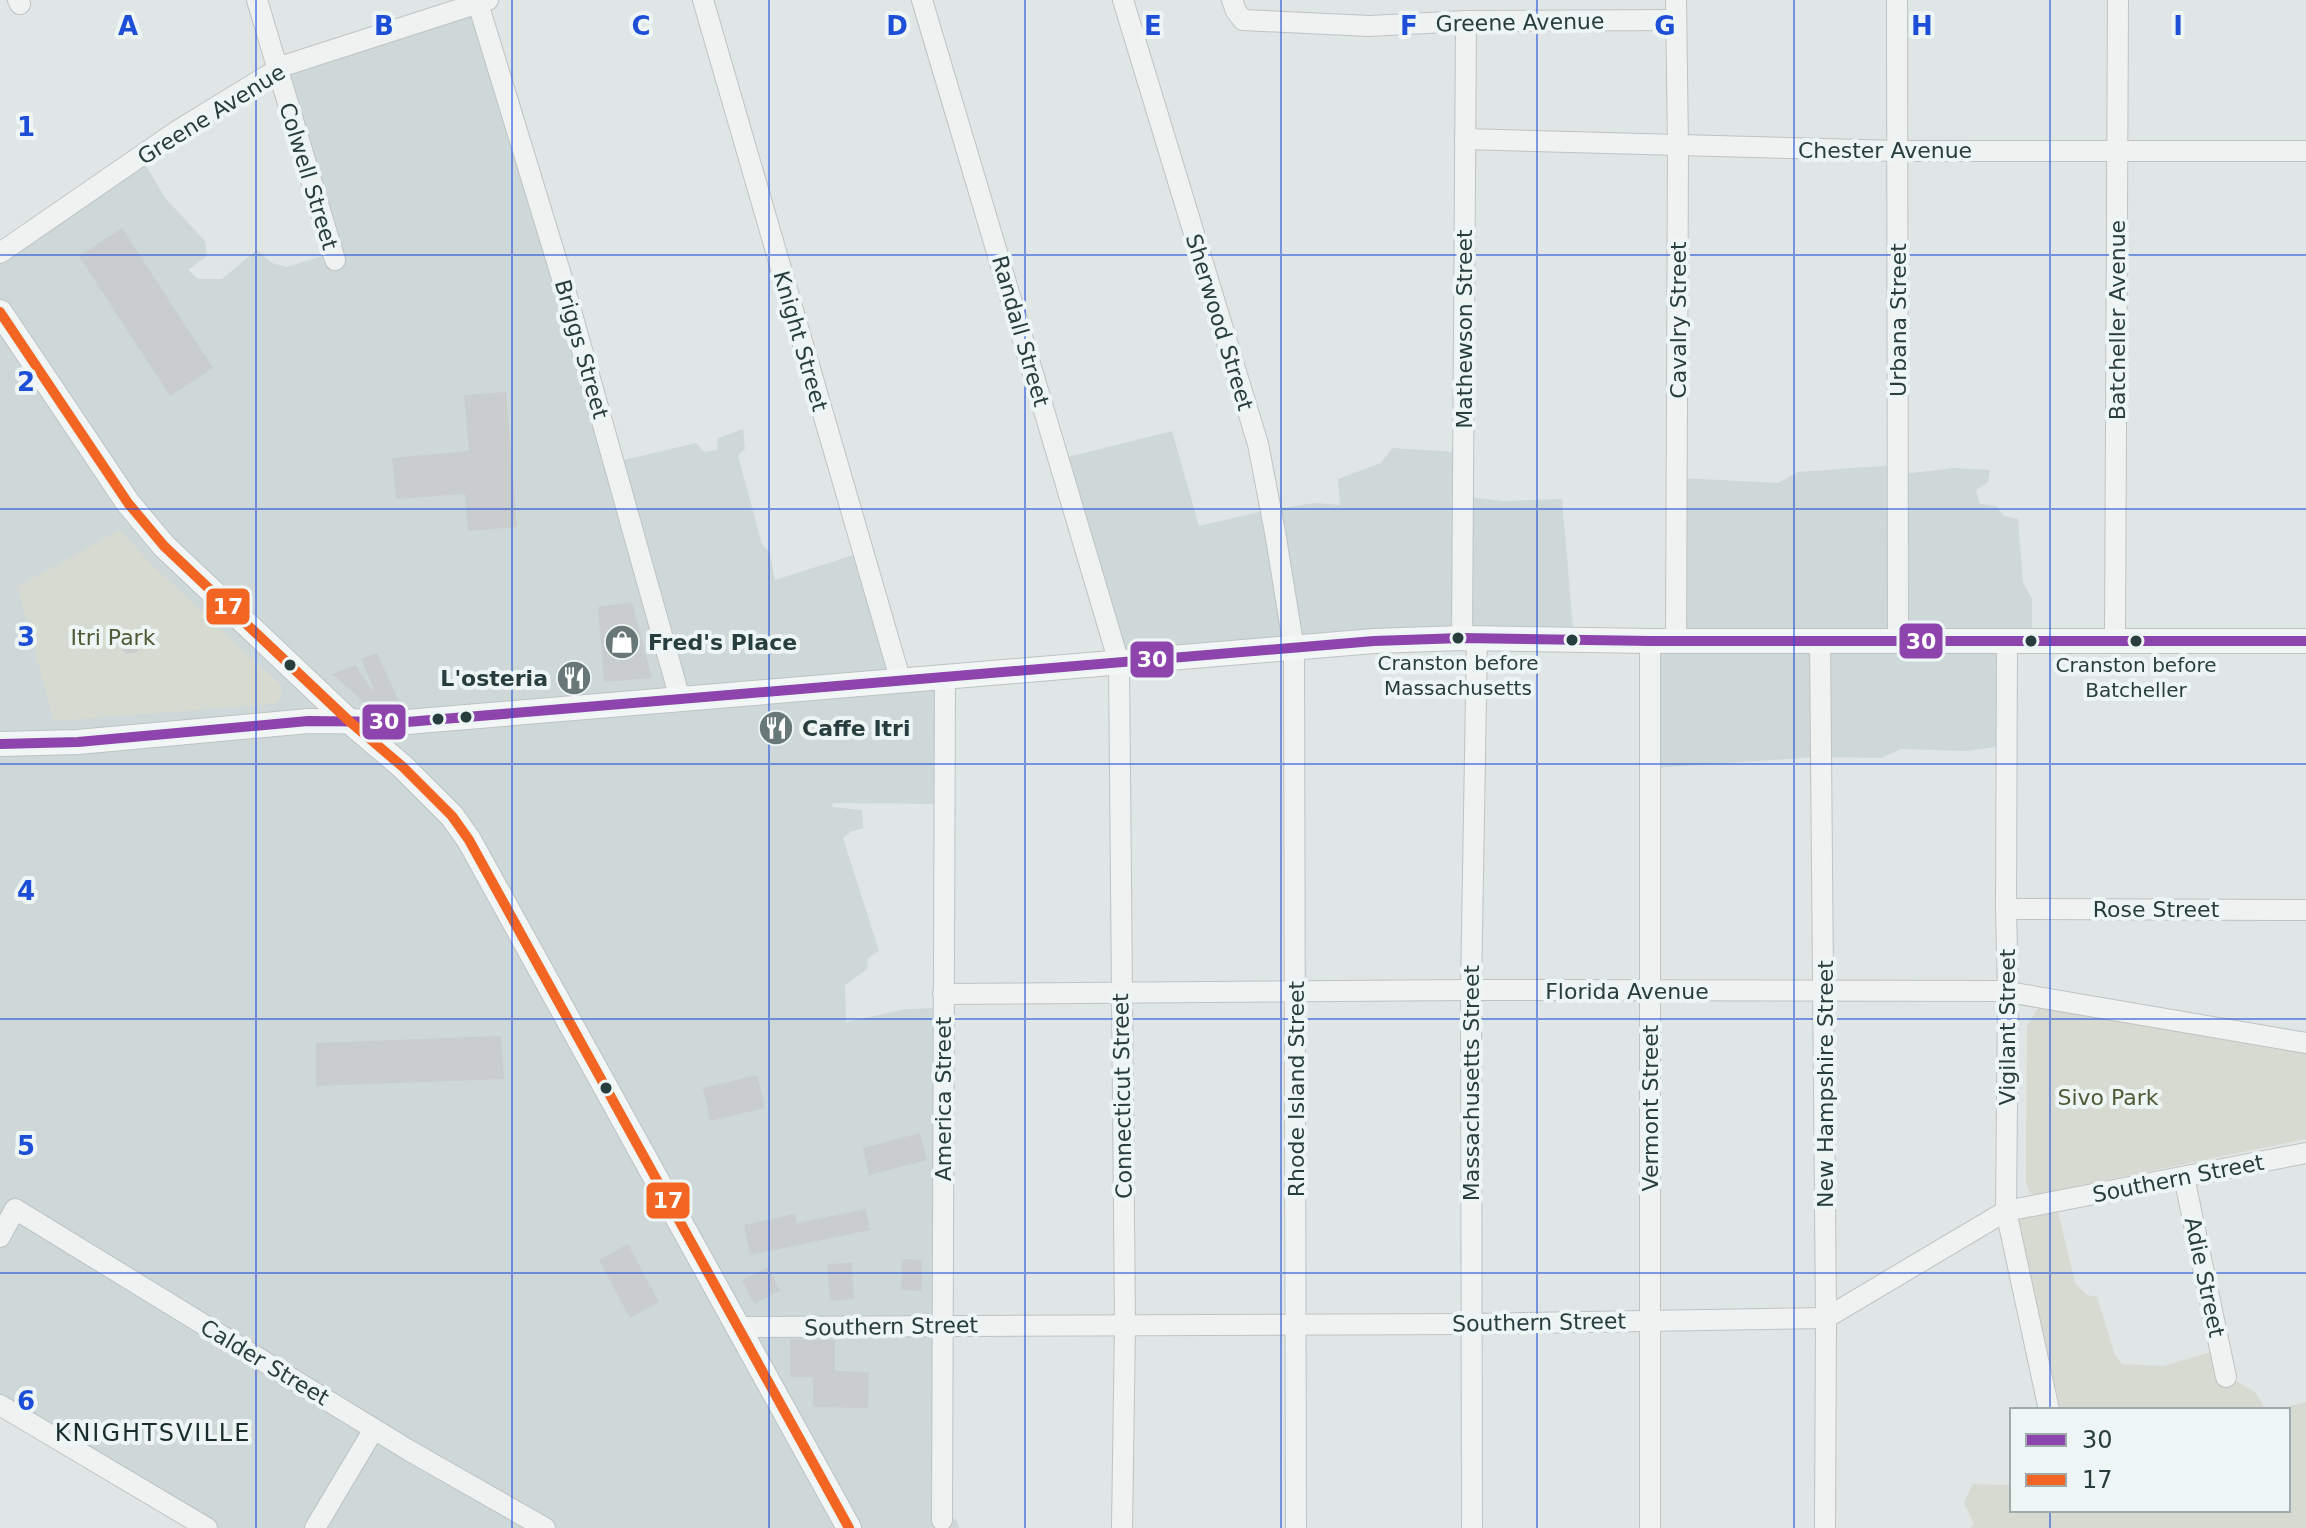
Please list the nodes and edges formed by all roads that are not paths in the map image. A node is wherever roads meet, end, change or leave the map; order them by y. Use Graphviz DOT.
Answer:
graph roads {
  1 [pos="257,0"];
  2 [pos="703,0"];
  3 [pos="922,0"];
  4 [pos="1123,0"];
  5 [pos="1232,0"];
  6 [pos="1897,0"];
  7 [pos="2118,0"];
  8 [pos="481,1"];
  9 [pos="1676,10"];
  10 [pos="1466,21"];
  11 [pos="278,70"];
  12 [pos="1465,139"];
  13 [pos="1678,146"];
  14 [pos="2117,149"];
  15 [pos="1898,151"];
  16 [pos="2306,151"];
  17 [pos="0,253"];
  18 [pos="335,260"];
  19 [pos="0,312"];
  20 [pos="1469,638"];
  21 [pos="2115,639"];
  22 [pos="1820,640"];
  23 [pos="1898,640"];
  24 [pos="2007,640"];
  25 [pos="1650,641"];
  26 [pos="1676,641"];
  27 [pos="2306,641"];
  28 [pos="1294,649"];
  29 [pos="1119,663"];
  30 [pos="945,679"];
  31 [pos="901,682"];
  32 [pos="680,699"];
  33 [pos="349,721"];
  34 [pos="0,744"];
  35 [pos="2006,909"];
  36 [pos="2306,910"];
  37 [pos="1296,990"];
  38 [pos="1471,990"];
  39 [pos="1120,991"];
  40 [pos="1651,992"];
  41 [pos="1824,992"];
  42 [pos="2008,992"];
  43 [pos="943,994"];
  44 [pos="2306,1043"];
  45 [pos="2306,1153"];
  46 [pos="2184,1177"];
  47 [pos="2006,1211"];
  48 [pos="0,1237"];
  49 [pos="1826,1318"];
  50 [pos="1649,1321"];
  51 [pos="1125,1324"];
  52 [pos="1297,1324"];
  53 [pos="1472,1324"];
  54 [pos="942,1325"];
  55 [pos="736,1327"];
  56 [pos="2226,1377"];
  57 [pos="0,1405"];
  58 [pos="2049,1408"];
  59 [pos="374,1429"];
  60 [pos="942,1520"];
  61 [pos="207,1528"];
  62 [pos="315,1528"];
  63 [pos="545,1528"];
  64 [pos="849,1528"];
  65 [pos="1122,1528"];
  66 [pos="1296,1528"];
  67 [pos="1472,1528"];
  68 [pos="1650,1528"];
  69 [pos="1825,1528"];
  1 -- 11 [label="street, Colwell Street"];
  2 -- 31 [label="street, Knight Street"];
  3 -- 29 [label="street, Randall Street"];
  4 -- 28 [label="street, Sherwood Street"];
  5 -- 10 [label="street, Greene Avenue"];
  6 -- 15 [label="street, Urbana Street"];
  7 -- 14 [label="street, Batcheller Avenue"];
  8 -- 11 [label="street, Greene Avenue"];
  8 -- 32 [label="street, Briggs Street"];
  9 -- 10 [label="street, Greene Avenue"];
  9 -- 13 [label="street, Cavalry Street"];
  10 -- 12 [label="street, Mathewson Street"];
  11 -- 17 [label="street, Greene Avenue"];
  11 -- 18 [label="street, Colwell Street"];
  12 -- 13 [label="street, Chester Avenue"];
  12 -- 20 [label="street, Mathewson Street"];
  13 -- 15 [label="street, Chester Avenue"];
  13 -- 26 [label="street, Cavalry Street"];
  14 -- 15 [label="street, Chester Avenue"];
  14 -- 16 [label="street, Chester Avenue"];
  14 -- 21 [label="street, Batcheller Avenue"];
  15 -- 23 [label="street, Urbana Street"];
  19 -- 33 [label="main road"];
  20 -- 25 [label="main road"];
  20 -- 28 [label="main road"];
  20 -- 38 [label="street, Massachusetts Street"];
  21 -- 24 [label="main road"];
  21 -- 27 [label="main road"];
  22 -- 23 [label="main road"];
  22 -- 26 [label="main road"];
  22 -- 41 [label="street, New Hampshire Street"];
  23 -- 24 [label="main road"];
  24 -- 35 [label="street, Vigilant Street"];
  25 -- 26 [label="main road"];
  25 -- 40 [label="street, Vermont Street"];
  28 -- 29 [label="main road"];
  28 -- 37 [label="street, Rhode Island Street"];
  29 -- 30 [label="main road"];
  29 -- 39 [label="street, Connecticut Street"];
  30 -- 31 [label="main road"];
  30 -- 43 [label="street, America Street"];
  31 -- 32 [label="main road"];
  32 -- 33 [label="main road"];
  33 -- 34 [label="main road"];
  33 -- 55 [label="main road"];
  35 -- 36 [label="street, Rose Street"];
  35 -- 42 [label="street, Vigilant Street"];
  37 -- 38 [label="street, Florida Avenue"];
  37 -- 39 [label="street, Florida Avenue"];
  37 -- 52 [label="street, Rhode Island Street"];
  38 -- 40 [label="street, Florida Avenue"];
  38 -- 53 [label="street, Massachusetts Street"];
  39 -- 43 [label="street, Florida Avenue"];
  39 -- 51 [label="street, Connecticut Street"];
  40 -- 41 [label="street, Florida Avenue"];
  40 -- 50 [label="street, Vermont Street"];
  41 -- 42 [label="street, Florida Avenue"];
  41 -- 49 [label="street, New Hampshire Street"];
  42 -- 44 [label="street, Florida Avenue"];
  42 -- 47 [label="street, Vigilant Street"];
  43 -- 54 [label="street, America Street"];
  45 -- 46 [label="street, Southern Street"];
  46 -- 47 [label="street, Southern Street"];
  46 -- 56 [label="street, Adie Street"];
  47 -- 49 [label="street, Southern Street"];
  47 -- 58 [label="street, Vigilant Street"];
  48 -- 59 [label="street, Calder Street"];
  49 -- 50 [label="street, Southern Street"];
  49 -- 69 [label="street, New Hampshire Street"];
  50 -- 53 [label="street, Southern Street"];
  50 -- 68 [label="street, Vermont Street"];
  51 -- 52 [label="street, Southern Street"];
  51 -- 54 [label="street, Southern Street"];
  51 -- 65 [label="street, Connecticut Street"];
  52 -- 53 [label="street, Southern Street"];
  52 -- 66 [label="street, Rhode Island Street"];
  53 -- 67 [label="street, Massachusetts Street"];
  54 -- 55 [label="street, Southern Street"];
  54 -- 60 [label="street, America Street"];
  55 -- 64 [label="main road"];
  57 -- 61 [label="street"];
  59 -- 62 [label="street"];
  59 -- 63 [label="street, Calder Street"];
}
